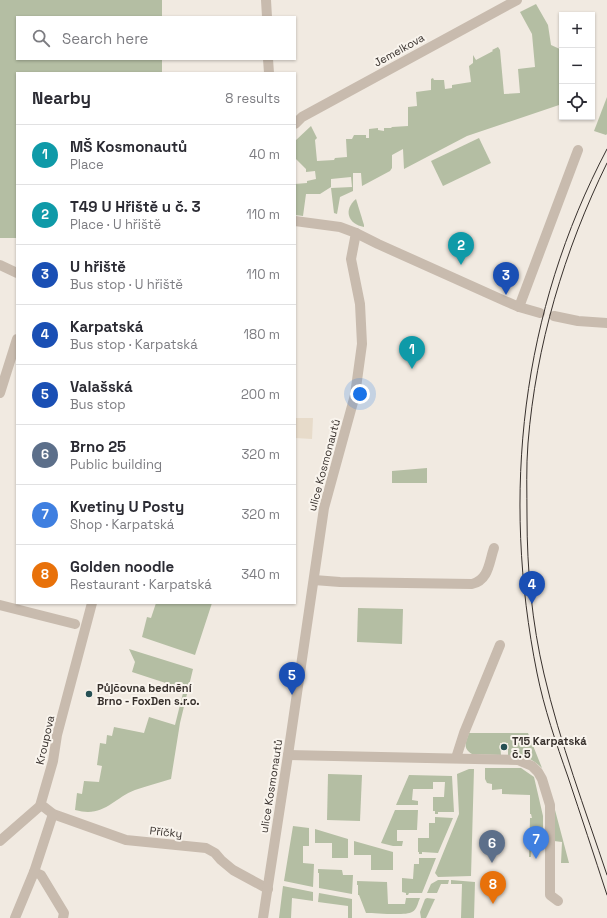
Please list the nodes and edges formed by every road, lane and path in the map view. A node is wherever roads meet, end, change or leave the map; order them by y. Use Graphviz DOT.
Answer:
graph roads {
  1 [pos="266,0"];
  2 [pos="517,0"];
  3 [pos="267,16"];
  4 [pos="268,60"];
  5 [pos="269,72"];
  6 [pos="296,123"];
  7 [pos="578,150"];
  8 [pos="296,221"];
  9 [pos="356,233"];
  10 [pos="0,265"];
  11 [pos="16,273"];
  12 [pos="519,307"];
  13 [pos="540,313"];
  14 [pos="554,316"];
  15 [pos="607,323"];
  16 [pos="16,342"];
  17 [pos="0,393"];
  18 [pos="494,548"];
  19 [pos="314,580"];
  20 [pos="92,604"];
  21 [pos="98,604"];
  22 [pos="0,605"];
  23 [pos="76,624"];
  24 [pos="86,628"];
  25 [pos="500,645"];
  26 [pos="288,755"];
  27 [pos="456,758"];
  28 [pos="40,806"];
  29 [pos="53,814"];
  30 [pos="0,841"];
  31 [pos="34,872"];
  32 [pos="268,889"];
  33 [pos="558,901"];
  34 [pos="15,918"];
  35 [pos="63,918"];
  36 [pos="262,918"];
  1 -- 3 [label="street"];
  2 -- 6 [label="street, Jemelkova"];
  4 -- 5 [label="street"];
  7 -- 12 [label="street"];
  8 -- 9 [label="street"];
  9 -- 12 [label="street"];
  9 -- 19 [label="street, ulice Kosmonautů"];
  10 -- 11 [label="street"];
  12 -- 13 [label="street"];
  14 -- 15 [label="street"];
  16 -- 17 [label="street"];
  18 -- 19 [label="street"];
  19 -- 26 [label="street, ulice Kosmonautů"];
  20 -- 24 [label="street, Kroupova"];
  21 -- 24 [label="street, Kroupova"];
  22 -- 23 [label="street"];
  24 -- 28 [label="street, Kroupova"];
  25 -- 27 [label="street"];
  26 -- 27 [label="street"];
  26 -- 32 [label="street, ulice Kosmonautů"];
  27 -- 33 [label="street"];
  28 -- 29 [label="street, Příčky"];
  28 -- 30 [label="street"];
  29 -- 31 [label="street"];
  29 -- 32 [label="street, Příčky"];
  31 -- 34 [label="street"];
  31 -- 35 [label="street"];
  32 -- 36 [label="street, ulice Kosmonautů"];
}
